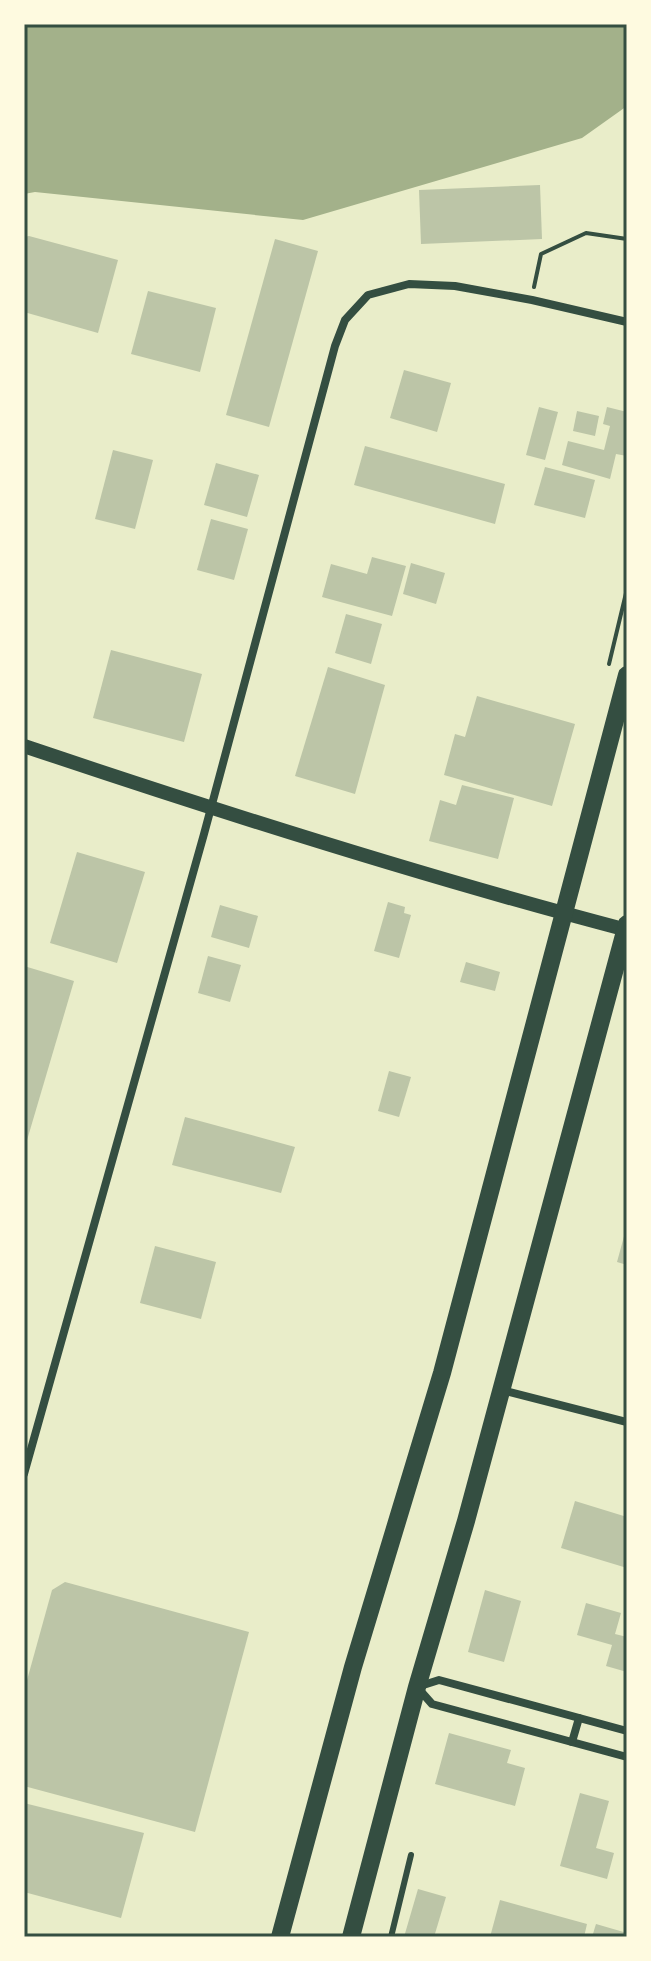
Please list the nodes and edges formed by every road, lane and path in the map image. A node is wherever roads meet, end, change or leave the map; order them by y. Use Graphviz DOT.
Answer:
graph roads {
  1 [pos="627,239"];
  2 [pos="532,300"];
  3 [pos="627,322"];
  4 [pos="627,589"];
  5 [pos="607,674"];
  6 [pos="627,675"];
  7 [pos="24,746"];
  8 [pos="211,808"];
  9 [pos="563,914"];
  10 [pos="627,928"];
  11 [pos="501,1390"];
  12 [pos="627,1422"];
  13 [pos="24,1474"];
  14 [pos="417,1687"];
  15 [pos="579,1718"];
  16 [pos="627,1731"];
  17 [pos="572,1742"];
  18 [pos="627,1757"];
  19 [pos="411,1855"];
  20 [pos="280,1937"];
  21 [pos="351,1937"];
  22 [pos="391,1937"];
  1 -- 2 [label="path"];
  2 -- 3 [label="street"];
  2 -- 8 [label="street"];
  4 -- 5 [label="path"];
  6 -- 9 [label="main road"];
  7 -- 8 [label="street"];
  8 -- 9 [label="street"];
  8 -- 13 [label="street"];
  9 -- 10 [label="street"];
  9 -- 20 [label="main road"];
  10 -- 11 [label="main road"];
  11 -- 12 [label="street"];
  11 -- 14 [label="main road"];
  14 -- 15 [label="street"];
  14 -- 17 [label="street"];
  14 -- 21 [label="main road"];
  15 -- 16 [label="street"];
  15 -- 17 [label="street"];
  17 -- 18 [label="street"];
  19 -- 22 [label="lane"];
}
